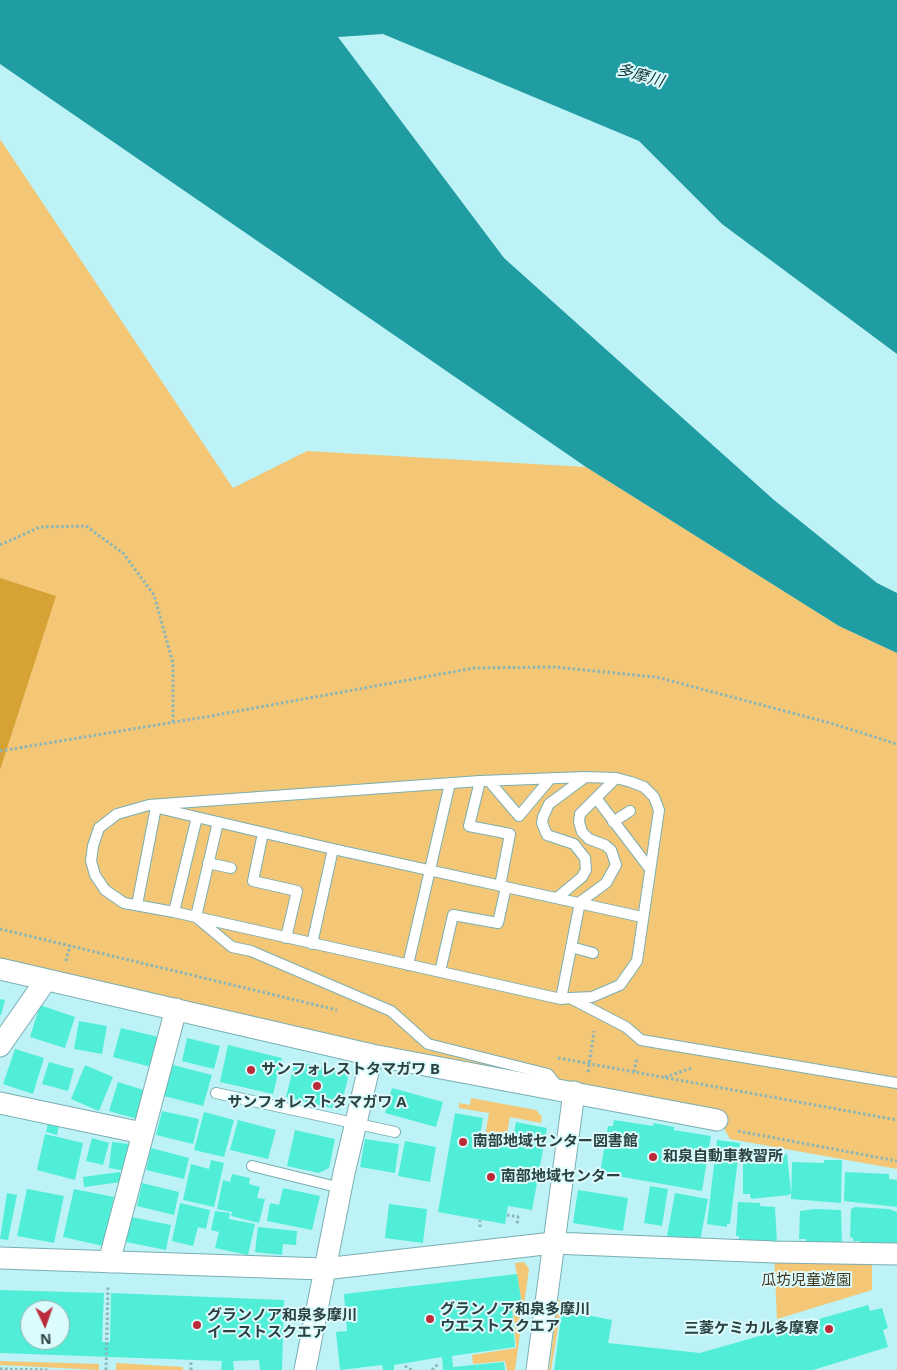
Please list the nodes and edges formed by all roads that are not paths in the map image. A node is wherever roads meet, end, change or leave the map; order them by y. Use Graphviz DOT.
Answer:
graph roads {
  1 [pos="585,777"];
  2 [pos="616,778"];
  3 [pos="550,779"];
  4 [pos="485,781"];
  5 [pos="450,783"];
  6 [pos="596,798"];
  7 [pos="152,806"];
  8 [pos="630,811"];
  9 [pos="197,817"];
  10 [pos="218,822"];
  11 [pos="613,822"];
  12 [pos="263,833"];
  13 [pos="333,849"];
  14 [pos="208,863"];
  15 [pos="231,868"];
  16 [pos="650,869"];
  17 [pos="429,871"];
  18 [pos="503,886"];
  19 [pos="558,897"];
  20 [pos="580,902"];
  21 [pos="137,905"];
  22 [pos="174,912"];
  23 [pos="196,917"];
  24 [pos="642,917"];
  25 [pos="286,938"];
  26 [pos="312,944"];
  27 [pos="571,947"];
  28 [pos="593,953"];
  29 [pos="408,965"];
  30 [pos="0,969"];
  31 [pos="440,972"];
  32 [pos="46,980"];
  33 [pos="565,999"];
  34 [pos="176,1010"];
  35 [pos="0,1046"];
  36 [pos="372,1054"];
  37 [pos="897,1083"];
  38 [pos="567,1091"];
  39 [pos="216,1094"];
  40 [pos="0,1103"];
  41 [pos="355,1124"];
  42 [pos="724,1125"];
  43 [pos="395,1132"];
  44 [pos="142,1133"];
  45 [pos="252,1166"];
  46 [pos="341,1188"];
  47 [pos="553,1243"];
  48 [pos="897,1254"];
  49 [pos="0,1258"];
  50 [pos="109,1262"];
  51 [pos="324,1269"];
  52 [pos="306,1370"];
  53 [pos="537,1370"];
  1 -- 2 [label="lane"];
  1 -- 3 [label="lane"];
  1 -- 19 [label="lane"];
  2 -- 6 [label="lane"];
  2 -- 16 [label="lane"];
  3 -- 4 [label="lane"];
  3 -- 4 [label="lane"];
  4 -- 5 [label="lane"];
  4 -- 18 [label="lane"];
  5 -- 7 [label="lane"];
  5 -- 17 [label="lane"];
  6 -- 11 [label="lane"];
  6 -- 20 [label="lane"];
  7 -- 9 [label="lane"];
  7 -- 21 [label="lane"];
  7 -- 21 [label="lane"];
  8 -- 11 [label="lane"];
  9 -- 10 [label="lane"];
  9 -- 22 [label="lane"];
  10 -- 12 [label="lane"];
  10 -- 14 [label="lane"];
  11 -- 16 [label="lane"];
  12 -- 13 [label="lane"];
  12 -- 25 [label="lane"];
  13 -- 17 [label="lane"];
  13 -- 26 [label="lane"];
  14 -- 15 [label="lane"];
  14 -- 23 [label="lane"];
  16 -- 24 [label="lane"];
  17 -- 18 [label="lane"];
  17 -- 29 [label="lane"];
  18 -- 19 [label="lane"];
  18 -- 31 [label="lane"];
  19 -- 20 [label="lane"];
  20 -- 24 [label="lane"];
  20 -- 27 [label="lane"];
  21 -- 22 [label="lane"];
  22 -- 23 [label="lane"];
  23 -- 25 [label="lane"];
  23 -- 38 [label="lane"];
  24 -- 33 [label="lane"];
  25 -- 26 [label="lane"];
  26 -- 29 [label="lane"];
  27 -- 28 [label="lane"];
  27 -- 33 [label="lane"];
  29 -- 31 [label="lane"];
  30 -- 32 [label="street"];
  31 -- 33 [label="lane"];
  32 -- 34 [label="street"];
  32 -- 35 [label="street"];
  33 -- 37 [label="lane"];
  34 -- 36 [label="street"];
  34 -- 44 [label="street"];
  36 -- 38 [label="street"];
  36 -- 41 [label="street"];
  38 -- 42 [label="street"];
  38 -- 47 [label="street"];
  39 -- 41 [label="lane"];
  40 -- 44 [label="street"];
  41 -- 43 [label="lane"];
  41 -- 46 [label="street"];
  44 -- 50 [label="street"];
  45 -- 46 [label="lane"];
  46 -- 51 [label="street"];
  47 -- 48 [label="street"];
  47 -- 51 [label="street"];
  47 -- 53 [label="street"];
  49 -- 50 [label="street"];
  50 -- 51 [label="street"];
  51 -- 52 [label="street"];
}
